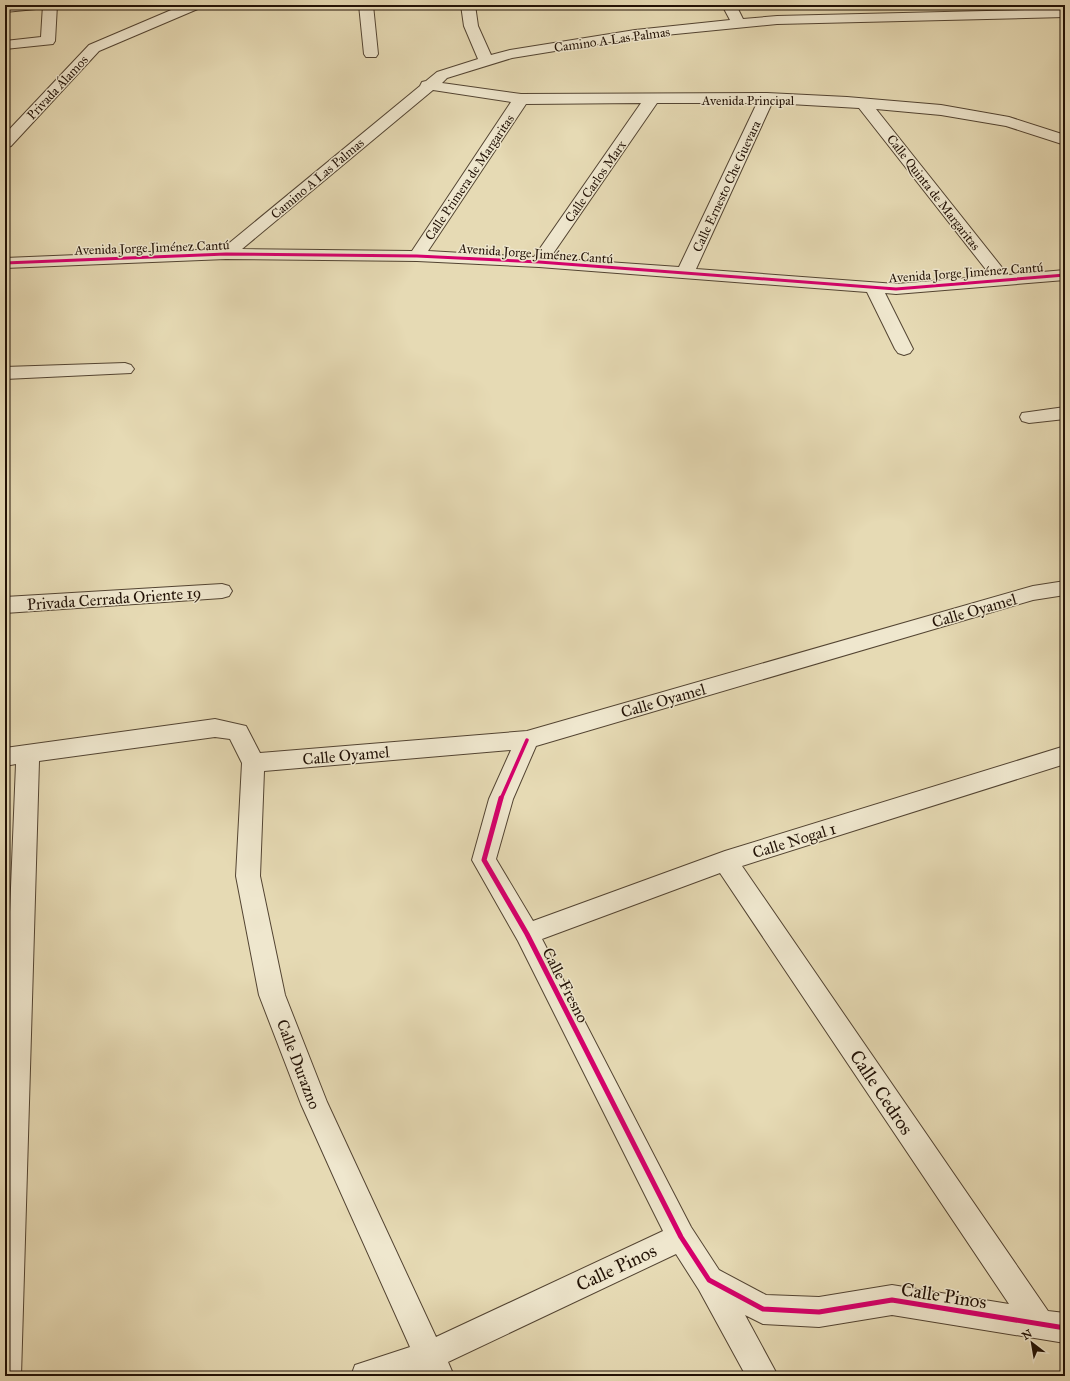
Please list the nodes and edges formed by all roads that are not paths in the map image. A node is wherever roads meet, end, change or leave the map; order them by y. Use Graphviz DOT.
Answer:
graph roads {
  1 [pos="36,5"];
  2 [pos="50,5"];
  3 [pos="195,5"];
  4 [pos="366,5"];
  5 [pos="468,5"];
  6 [pos="729,5"];
  7 [pos="5,8"];
  8 [pos="1065,13"];
  9 [pos="739,24"];
  10 [pos="5,45"];
  11 [pos="371,54"];
  12 [pos="486,62"];
  13 [pos="428,85"];
  14 [pos="767,98"];
  15 [pos="522,99"];
  16 [pos="651,100"];
  17 [pos="864,104"];
  18 [pos="1065,140"];
  19 [pos="5,143"];
  20 [pos="226,254"];
  21 [pos="417,256"];
  22 [pos="539,262"];
  23 [pos="5,263"];
  24 [pos="685,273"];
  25 [pos="1065,275"];
  26 [pos="1004,281"];
  27 [pos="873,286"];
  28 [pos="904,349"];
  29 [pos="125,369"];
  30 [pos="5,373"];
  31 [pos="1065,412"];
  32 [pos="1029,417"];
  33 [pos="1065,588"];
  34 [pos="222,591"];
  35 [pos="5,605"];
  36 [pos="527,740"];
  37 [pos="16,755"];
  38 [pos="1065,755"];
  39 [pos="253,763"];
  40 [pos="725,861"];
  41 [pos="526,934"];
  42 [pos="681,1237"];
  43 [pos="709,1280"];
  44 [pos="1052,1326"];
  45 [pos="435,1365"];
  46 [pos="6,1376"];
  47 [pos="366,1376"];
  48 [pos="763,1376"];
  1 -- 7 [label="street"];
  2 -- 10 [label="street"];
  3 -- 19 [label="street, Privada Álamos"];
  4 -- 11 [label="street"];
  5 -- 12 [label="street"];
  6 -- 9 [label="street"];
  8 -- 9 [label="street, Camino A Las Palmas"];
  9 -- 12 [label="street, Camino A Las Palmas"];
  12 -- 13 [label="street, Camino A Las Palmas"];
  13 -- 15 [label="street, Avenida Principal"];
  13 -- 20 [label="street, Camino A Las Palmas"];
  14 -- 16 [label="street, Avenida Principal"];
  14 -- 17 [label="street, Avenida Principal"];
  14 -- 24 [label="street, Calle Ernesto Che Guevara"];
  15 -- 16 [label="street, Avenida Principal"];
  15 -- 21 [label="street, Calle Primera de Margaritas"];
  16 -- 22 [label="street, Calle Carlos Marx"];
  17 -- 18 [label="street, Avenida Principal"];
  17 -- 26 [label="street, Calle Quinta de Margaritas"];
  20 -- 21 [label="street, Avenida Jorge Jiménez Cantú"];
  20 -- 23 [label="street, Avenida Jorge Jiménez Cantú"];
  21 -- 22 [label="street, Avenida Jorge Jiménez Cantú"];
  22 -- 24 [label="street, Avenida Jorge Jiménez Cantú"];
  24 -- 27 [label="street, Avenida Jorge Jiménez Cantú"];
  25 -- 26 [label="street, Avenida Jorge Jiménez Cantú"];
  26 -- 27 [label="street, Avenida Jorge Jiménez Cantú"];
  27 -- 28 [label="street"];
  29 -- 30 [label="street"];
  31 -- 32 [label="street"];
  33 -- 36 [label="street, Calle Oyamel"];
  34 -- 35 [label="street, Privada Cerrada Oriente 19"];
  36 -- 39 [label="street, Calle Oyamel"];
  36 -- 41 [label="street, Calle Fresno"];
  37 -- 39 [label="street, Calle Durazno"];
  37 -- 46 [label="street"];
  38 -- 40 [label="street, Calle Nogal 1"];
  39 -- 45 [label="street, Calle Durazno"];
  40 -- 41 [label="street, Calle Nogal 1"];
  40 -- 44 [label="street, Calle Cedros"];
  41 -- 42 [label="street, Calle Fresno"];
  42 -- 43 [label="street, Calle Pinos"];
  42 -- 45 [label="street, Calle Pinos"];
  43 -- 44 [label="street, Calle Pinos"];
  43 -- 48 [label="street"];
  45 -- 47 [label="street, Calle Pinos"];
}
